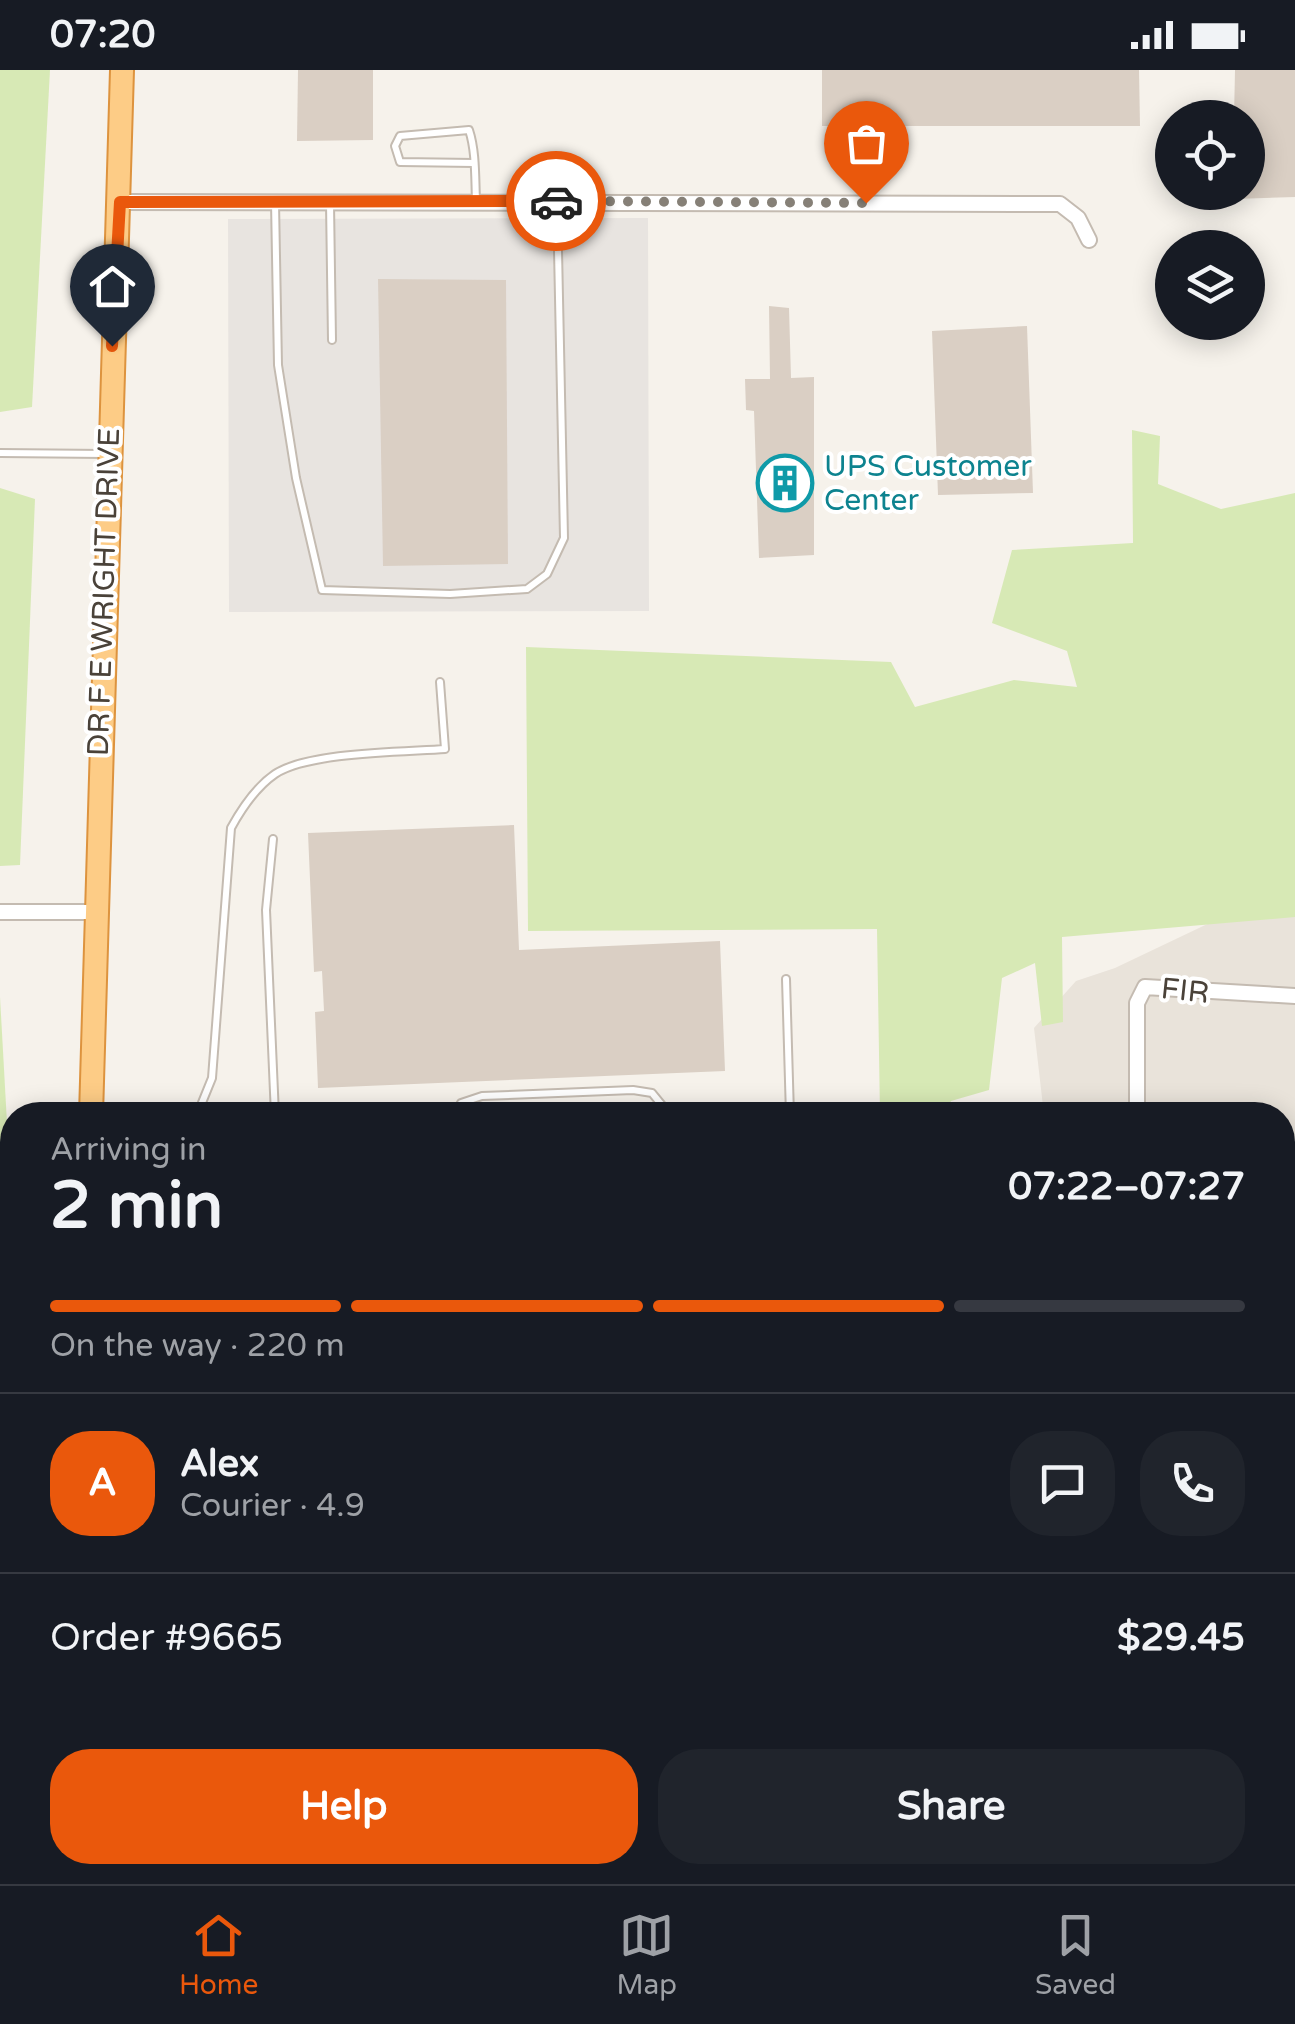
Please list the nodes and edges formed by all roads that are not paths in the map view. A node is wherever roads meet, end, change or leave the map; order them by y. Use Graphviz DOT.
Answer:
graph roads {
  1 [pos="122,70"];
  2 [pos="474,163"];
  3 [pos="476,201"];
  4 [pos="556,201"];
  5 [pos="120,202"];
  6 [pos="275,202"];
  7 [pos="330,202"];
  8 [pos="1088,240"];
  9 [pos="332,340"];
  10 [pos="0,453"];
  11 [pos="107,454"];
  12 [pos="440,682"];
  13 [pos="273,839"];
  14 [pos="0,912"];
  15 [pos="94,912"];
  16 [pos="786,979"];
  17 [pos="1295,996"];
  18 [pos="90,1102"];
  19 [pos="202,1102"];
  20 [pos="274,1102"];
  21 [pos="464,1102"];
  22 [pos="659,1102"];
  23 [pos="790,1102"];
  24 [pos="1137,1102"];
  1 -- 5 [label="highway, DR F E WRIGHT DRIVE"];
  2 -- 2 [label="lane"];
  2 -- 3 [label="lane"];
  3 -- 4 [label="street"];
  3 -- 7 [label="street"];
  4 -- 6 [label="lane"];
  4 -- 8 [label="street"];
  5 -- 6 [label="street"];
  5 -- 11 [label="highway, DR F E WRIGHT DRIVE"];
  6 -- 7 [label="street"];
  7 -- 9 [label="lane"];
  10 -- 11 [label="lane"];
  11 -- 15 [label="highway, DR F E WRIGHT DRIVE"];
  12 -- 19 [label="lane"];
  13 -- 20 [label="lane"];
  14 -- 15 [label="street"];
  15 -- 18 [label="highway, DR F E WRIGHT DRIVE"];
  16 -- 23 [label="lane"];
  17 -- 24 [label="street, FIR"];
  21 -- 22 [label="lane"];
}
